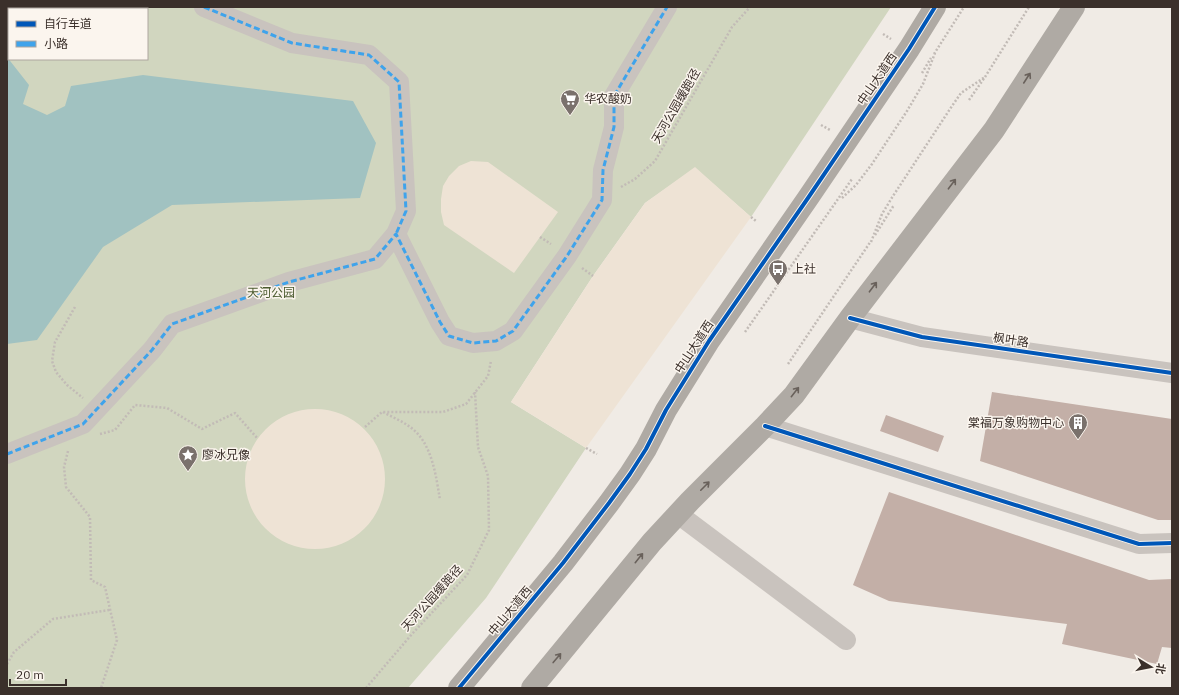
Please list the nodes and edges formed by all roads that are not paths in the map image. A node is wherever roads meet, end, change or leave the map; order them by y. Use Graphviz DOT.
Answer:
graph roads {
  1 [pos="204,7"];
  2 [pos="667,7"];
  3 [pos="935,7"];
  4 [pos="1074,7"];
  5 [pos="396,234"];
  6 [pos="850,318"];
  7 [pos="1172,373"];
  8 [pos="766,426"];
  9 [pos="7,454"];
  10 [pos="678,514"];
  11 [pos="1172,544"];
  12 [pos="846,640"];
  13 [pos="458,688"];
  14 [pos="532,688"];
  1 -- 5 [label="street"];
  2 -- 5 [label="street"];
  3 -- 13 [label="highway, 中山大道西"];
  6 -- 4 [label="highway, one-way"];
  5 -- 9 [label="street"];
  6 -- 7 [label="street, 枫叶路"];
  8 -- 6 [label="highway, one-way"];
  10 -- 8 [label="highway, one-way"];
  8 -- 11 [label="street"];
  10 -- 12 [label="street"];
  14 -- 10 [label="highway, one-way"];
}
